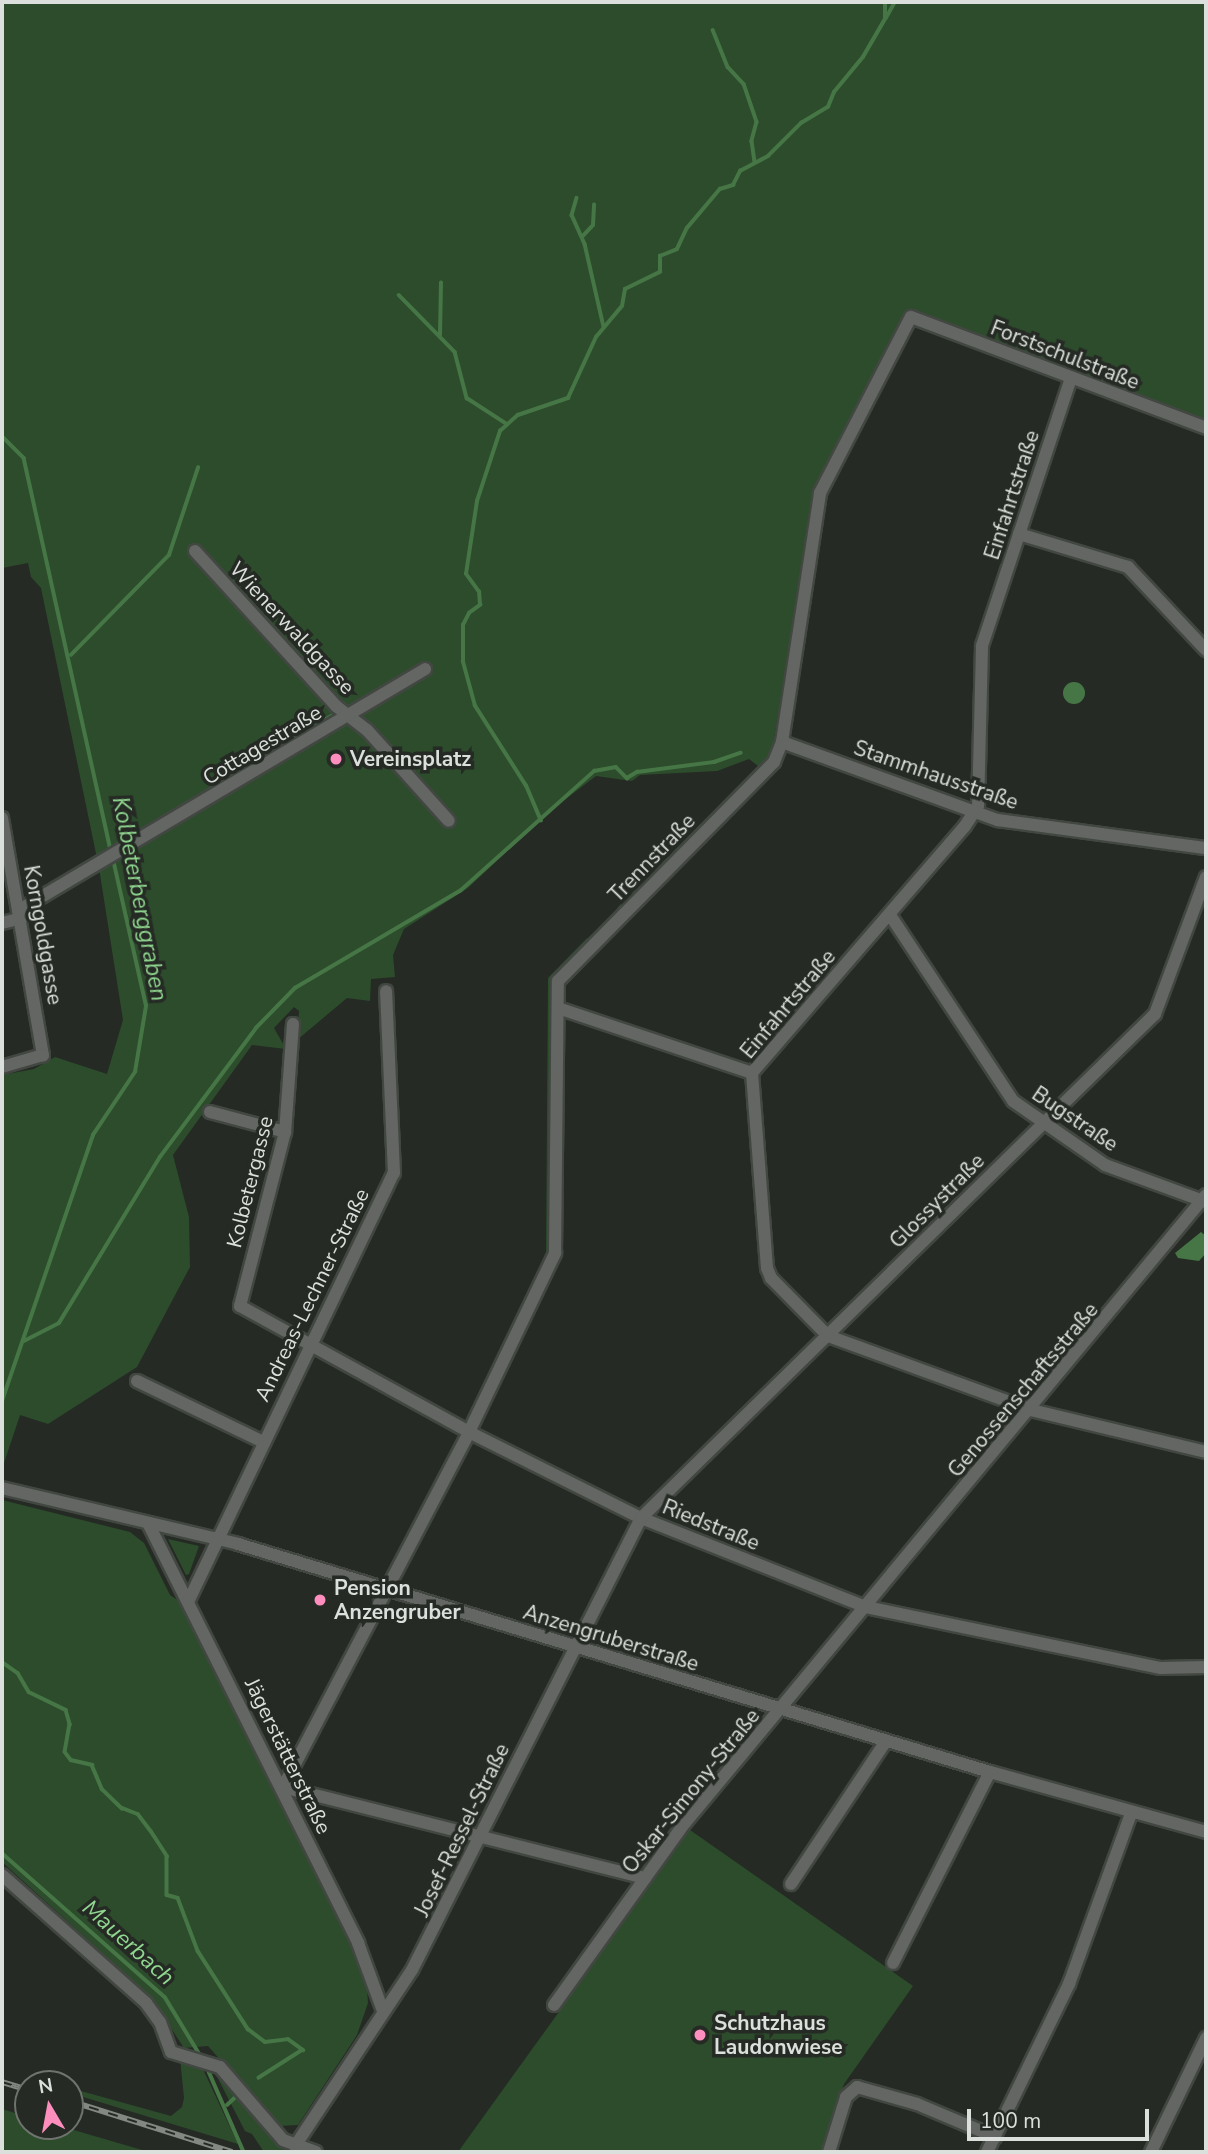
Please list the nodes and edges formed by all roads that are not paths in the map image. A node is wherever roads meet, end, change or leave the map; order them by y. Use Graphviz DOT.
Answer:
graph roads {
  1 [pos="911,317"];
  2 [pos="1071,378"];
  3 [pos="1206,428"];
  4 [pos="1019,534"];
  5 [pos="195,551"];
  6 [pos="1206,650"];
  7 [pos="425,669"];
  8 [pos="348,716"];
  9 [pos="782,743"];
  10 [pos="975,812"];
  11 [pos="2,818"];
  12 [pos="449,821"];
  13 [pos="1206,848"];
  14 [pos="1206,877"];
  15 [pos="1202,902"];
  16 [pos="22,914"];
  17 [pos="890,915"];
  18 [pos="2,923"];
  19 [pos="386,991"];
  20 [pos="558,1008"];
  21 [pos="293,1024"];
  22 [pos="2,1067"];
  23 [pos="752,1073"];
  24 [pos="210,1112"];
  25 [pos="1044,1122"];
  26 [pos="285,1132"];
  27 [pos="1205,1200"];
  28 [pos="240,1306"];
  29 [pos="828,1336"];
  30 [pos="309,1343"];
  31 [pos="137,1381"];
  32 [pos="1031,1410"];
  33 [pos="469,1432"];
  34 [pos="262,1442"];
  35 [pos="1206,1451"];
  36 [pos="2,1488"];
  37 [pos="642,1518"];
  38 [pos="148,1523"];
  39 [pos="218,1539"];
  40 [pos="387,1590"];
  41 [pos="189,1600"];
  42 [pos="866,1607"];
  43 [pos="575,1647"];
  44 [pos="1206,1667"];
  45 [pos="781,1710"];
  46 [pos="886,1741"];
  47 [pos="990,1773"];
  48 [pos="283,1787"];
  49 [pos="1131,1814"];
  50 [pos="1206,1832"];
  51 [pos="479,1838"];
  52 [pos="2,1875"];
  53 [pos="645,1878"];
  54 [pos="791,1884"];
  55 [pos="893,1962"];
  56 [pos="554,2006"];
  57 [pos="383,2011"];
  58 [pos="1206,2038"];
  59 [pos="995,2137"];
  60 [pos="289,2143"];
  61 [pos="316,2152"];
  62 [pos="829,2152"];
  63 [pos="987,2152"];
  64 [pos="1151,2152"];
  1 -- 2 [label="street, Forstschulstraße"];
  1 -- 9 [label="street, Trennstraße"];
  2 -- 3 [label="street, Forstschulstraße"];
  2 -- 4 [label="street, Einfahrtstraße"];
  4 -- 6 [label="street"];
  4 -- 10 [label="street, Einfahrtstraße"];
  5 -- 8 [label="street, Wienerwaldgasse"];
  7 -- 8 [label="street, Cottagestraße"];
  8 -- 12 [label="street, Wienerwaldgasse"];
  8 -- 16 [label="street, Cottagestraße"];
  9 -- 10 [label="street, Stammhausstraße"];
  9 -- 20 [label="street, Trennstraße"];
  10 -- 13 [label="street, Stammhausstraße"];
  10 -- 17 [label="street, Einfahrtstraße"];
  11 -- 16 [label="street, Korngoldgasse"];
  14 -- 15 [label="street, Glossystraße"];
  15 -- 25 [label="street, Glossystraße"];
  16 -- 18 [label="street"];
  16 -- 22 [label="street, Korngoldgasse"];
  17 -- 23 [label="street, Einfahrtstraße"];
  17 -- 25 [label="street, Bugstraße"];
  19 -- 30 [label="street, Andreas-Lechner-Straße"];
  20 -- 23 [label="street"];
  20 -- 33 [label="street, Trennstraße"];
  21 -- 26 [label="street, Kolbetergasse"];
  23 -- 29 [label="street, Einfahrtstraße"];
  24 -- 26 [label="street"];
  25 -- 27 [label="street, Bugstraße"];
  25 -- 29 [label="street, Glossystraße"];
  26 -- 28 [label="street, Kolbetergasse"];
  27 -- 32 [label="street, Genossenschaftsstraße"];
  28 -- 30 [label="street, Riedstraße"];
  29 -- 32 [label="street, Einfahrtstraße"];
  29 -- 37 [label="street, Glossystraße"];
  30 -- 33 [label="street, Riedstraße"];
  30 -- 34 [label="street, Andreas-Lechner-Straße"];
  31 -- 34 [label="street"];
  32 -- 35 [label="street, Einfahrtstraße"];
  32 -- 42 [label="street, Genossenschaftsstraße"];
  33 -- 37 [label="street, Riedstraße"];
  33 -- 40 [label="street, Trennstraße"];
  34 -- 39 [label="street, Andreas-Lechner-Straße"];
  36 -- 38 [label="street, Anzengruberstraße"];
  37 -- 42 [label="street, Riedstraße"];
  37 -- 43 [label="street, Josef-Ressel-Straße"];
  38 -- 39 [label="street, Anzengruberstraße"];
  38 -- 41 [label="street, Jägerstätterstraße"];
  39 -- 40 [label="street, Anzengruberstraße"];
  39 -- 41 [label="street, Andreas-Lechner-Straße"];
  40 -- 43 [label="street, Anzengruberstraße"];
  40 -- 48 [label="street, Trennstraße"];
  41 -- 48 [label="street, Jägerstätterstraße"];
  42 -- 44 [label="street, Riedstraße"];
  42 -- 45 [label="street, Oskar-Simony-Straße"];
  43 -- 45 [label="street, Anzengruberstraße"];
  43 -- 51 [label="street, Josef-Ressel-Straße"];
  45 -- 46 [label="street, Anzengruberstraße"];
  45 -- 53 [label="street, Oskar-Simony-Straße"];
  46 -- 47 [label="street, Anzengruberstraße"];
  46 -- 54 [label="street"];
  47 -- 49 [label="street, Anzengruberstraße"];
  47 -- 55 [label="street"];
  48 -- 51 [label="street"];
  48 -- 57 [label="street, Jägerstätterstraße"];
  49 -- 50 [label="street, Anzengruberstraße"];
  49 -- 59 [label="street"];
  51 -- 53 [label="street"];
  51 -- 57 [label="street, Josef-Ressel-Straße"];
  52 -- 60 [label="street"];
  53 -- 56 [label="street, Oskar-Simony-Straße"];
  57 -- 60 [label="street, Josef-Ressel-Straße"];
  58 -- 64 [label="street"];
  59 -- 62 [label="street"];
  59 -- 63 [label="street"];
  60 -- 61 [label="street"];
}
